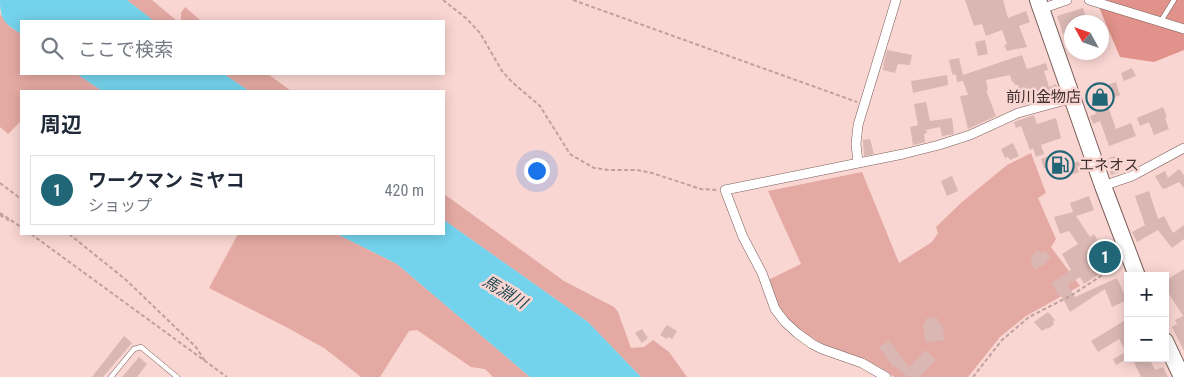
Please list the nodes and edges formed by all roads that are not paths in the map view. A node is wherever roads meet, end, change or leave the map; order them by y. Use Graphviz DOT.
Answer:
graph roads {
  1 [pos="896,0"];
  2 [pos="1067,0"];
  3 [pos="1089,0"];
  4 [pos="1174,0"];
  5 [pos="1040,4"];
  6 [pos="1160,22"];
  7 [pos="1184,29"];
  8 [pos="1073,98"];
  9 [pos="1184,148"];
  10 [pos="858,163"];
  11 [pos="1103,186"];
  12 [pos="1135,272"];
  13 [pos="1169,349"];
  14 [pos="111,377"];
  15 [pos="177,377"];
  16 [pos="886,377"];
  17 [pos="1182,377"];
  1 -- 10 [label="street"];
  2 -- 5 [label="street"];
  3 -- 6 [label="street"];
  4 -- 6 [label="lane"];
  5 -- 8 [label="highway"];
  6 -- 7 [label="street"];
  8 -- 10 [label="street"];
  8 -- 11 [label="highway"];
  9 -- 11 [label="street"];
  10 -- 16 [label="street"];
  11 -- 12 [label="highway"];
  13 -- 17 [label="highway"];
  14 -- 15 [label="lane"];
}
